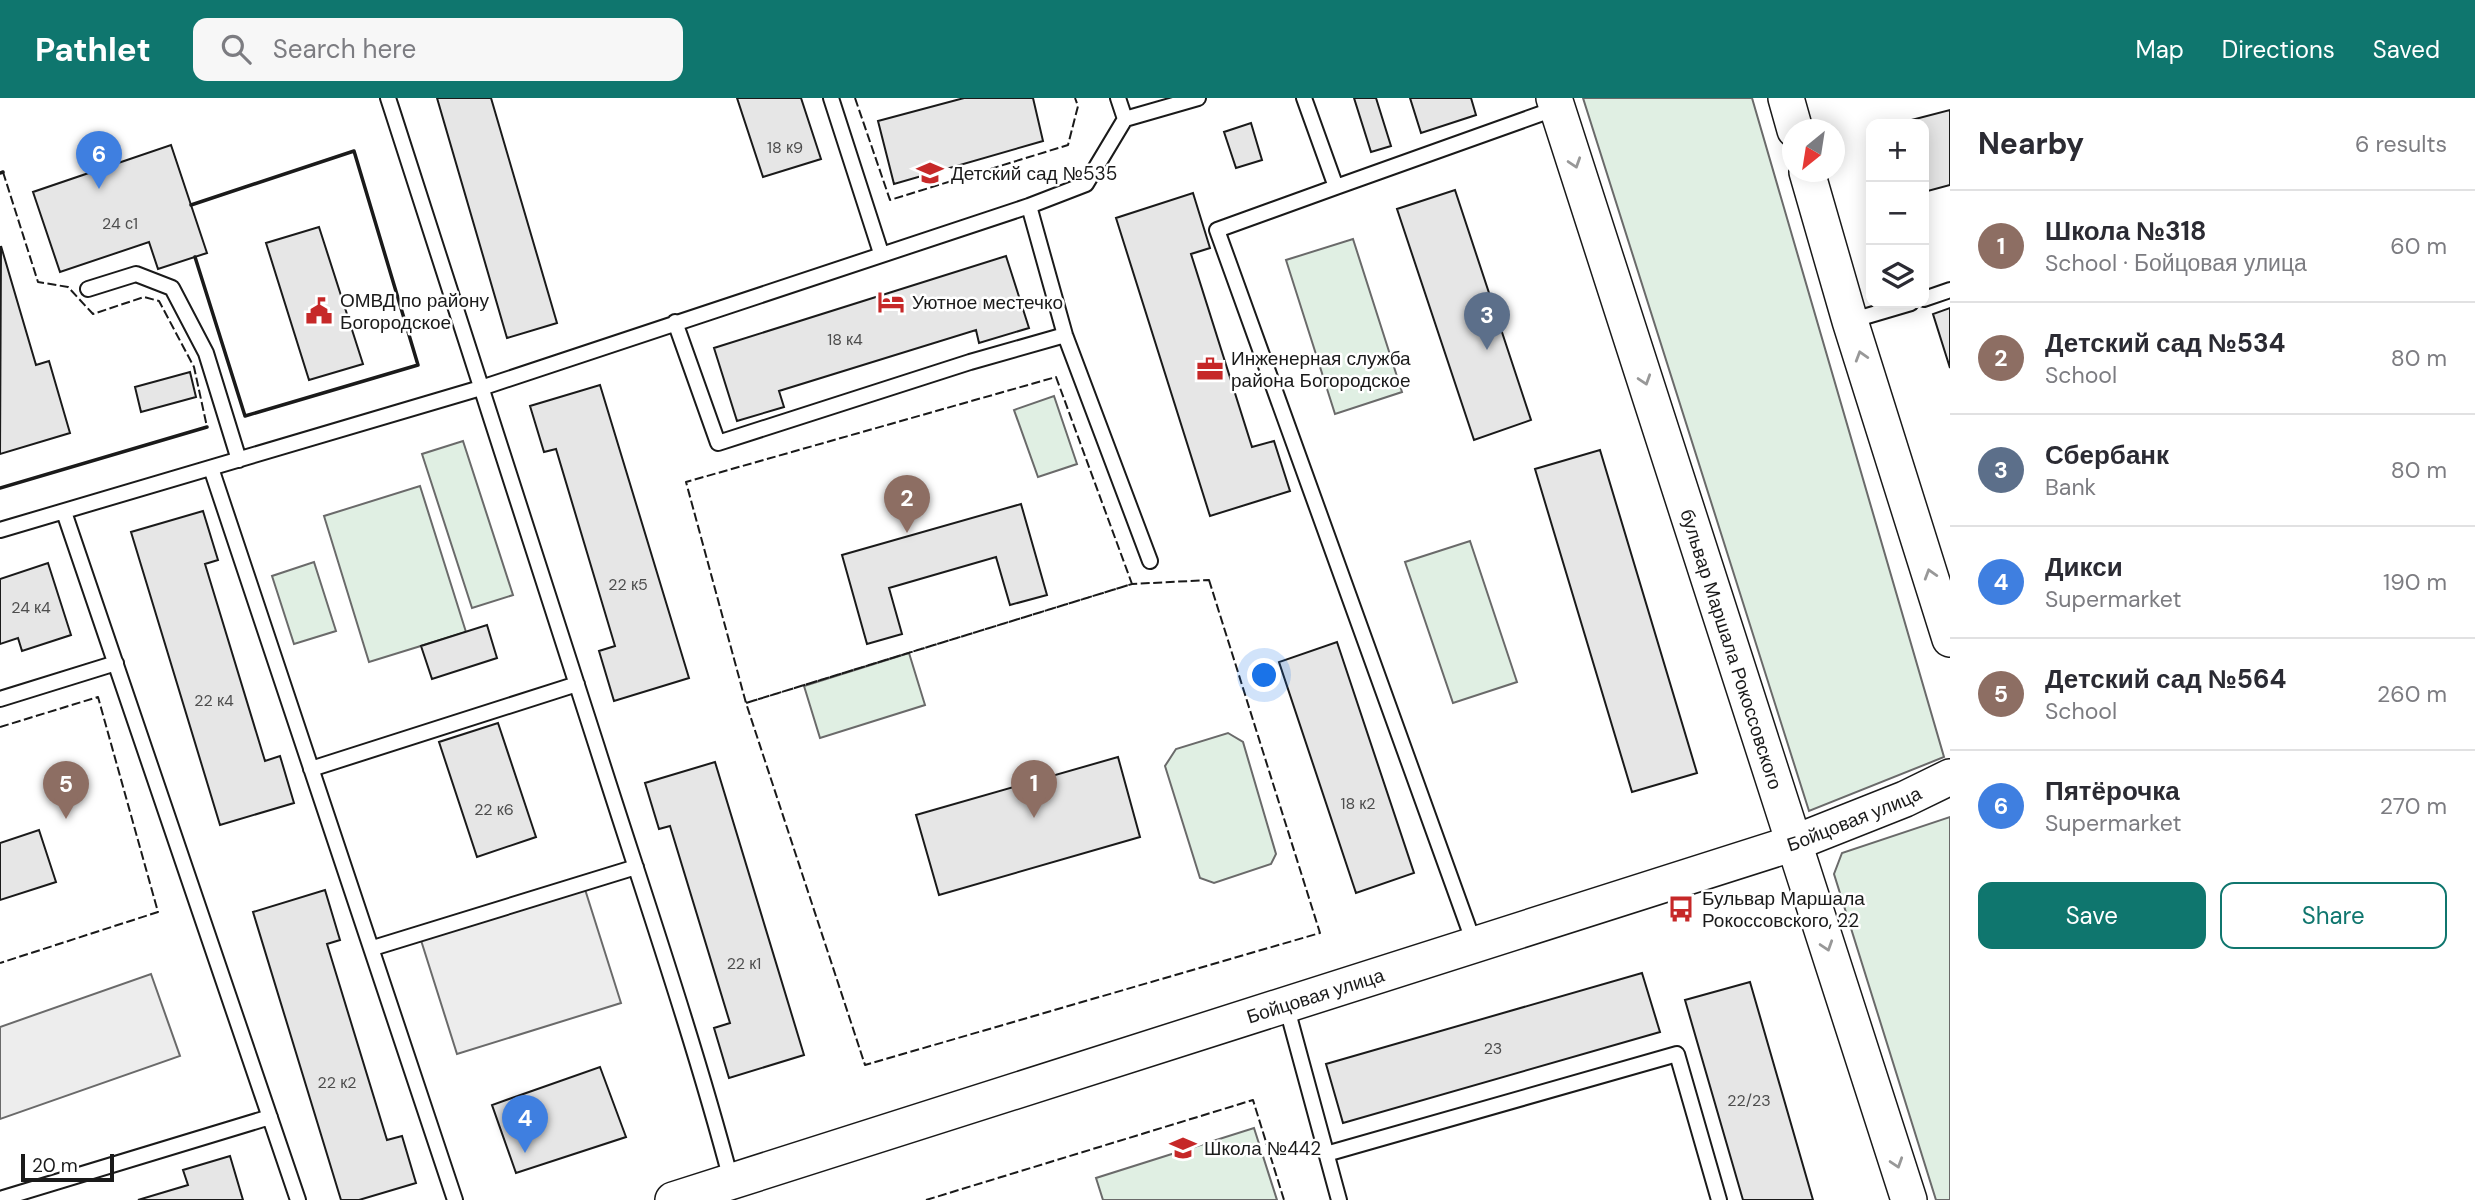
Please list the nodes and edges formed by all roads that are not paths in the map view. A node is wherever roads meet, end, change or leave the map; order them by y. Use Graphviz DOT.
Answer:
graph roads {
  1 [pos="388,98"];
  2 [pos="831,98"];
  3 [pos="1118,98"];
  4 [pos="1198,98"];
  5 [pos="1304,98"];
  6 [pos="1786,98"];
  7 [pos="1556,103"];
  8 [pos="1792,119"];
  9 [pos="1125,120"];
  10 [pos="1810,182"];
  11 [pos="1336,187"];
  12 [pos="1029,206"];
  13 [pos="881,253"];
  14 [pos="88,289"];
  15 [pos="1950,290"];
  16 [pos="1929,297"];
  17 [pos="1893,308"];
  18 [pos="1850,321"];
  19 [pos="675,322"];
  20 [pos="1065,335"];
  21 [pos="484,387"];
  22 [pos="239,460"];
  23 [pos="211,468"];
  24 [pos="64,512"];
  25 [pos="0,530"];
  26 [pos="1150,561"];
  27 [pos="1950,639"];
  28 [pos="116,663"];
  29 [pos="577,684"];
  30 [pos="0,699"];
  31 [pos="311,769"];
  32 [pos="1950,777"];
  33 [pos="1794,843"];
  34 [pos="636,867"];
  35 [pos="1474,943"];
  36 [pos="373,948"];
  37 [pos="1286,1004"];
  38 [pos="270,1117"];
  39 [pos="1326,1154"];
  40 [pos="731,1182"];
  41 [pos="0,1199"];
  42 [pos="298,1200"];
  43 [pos="455,1200"];
  44 [pos="673,1200"];
  45 [pos="1339,1200"];
  46 [pos="1719,1200"];
  47 [pos="1909,1200"];
  1 -- 21 [label="lane"];
  2 -- 13 [label="lane"];
  3 -- 9 [label="lane"];
  4 -- 9 [label="lane"];
  5 -- 11 [label="lane"];
  6 -- 8 [label="street"];
  7 -- 11 [label="lane"];
  7 -- 33 [label="street, бульвар Маршала Рокоссовского, one-way"];
  9 -- 12 [label="lane"];
  10 -- 18 [label="street"];
  11 -- 35 [label="lane"];
  12 -- 13 [label="lane"];
  12 -- 20 [label="lane"];
  13 -- 19 [label="lane"];
  14 -- 22 [label="lane"];
  15 -- 16 [label="lane"];
  17 -- 18 [label="lane"];
  27 -- 18 [label="street, one-way"];
  19 -- 20 [label="lane"];
  19 -- 21 [label="lane"];
  20 -- 26 [label="lane"];
  21 -- 22 [label="lane"];
  21 -- 29 [label="lane"];
  22 -- 23 [label="lane"];
  23 -- 24 [label="lane"];
  23 -- 31 [label="lane"];
  24 -- 25 [label="lane"];
  24 -- 28 [label="lane"];
  28 -- 30 [label="lane"];
  28 -- 38 [label="lane"];
  29 -- 31 [label="lane"];
  29 -- 34 [label="lane"];
  31 -- 36 [label="lane"];
  32 -- 33 [label="street, Бойцовая улица"];
  33 -- 35 [label="street, Бойцовая улица"];
  33 -- 47 [label="street, бульвар Маршала Рокоссовского, one-way"];
  34 -- 36 [label="lane"];
  34 -- 40 [label="lane"];
  35 -- 37 [label="street, Бойцовая улица"];
  36 -- 43 [label="lane"];
  37 -- 39 [label="lane"];
  37 -- 40 [label="street, Бойцовая улица"];
  38 -- 41 [label="lane"];
  38 -- 42 [label="lane"];
  39 -- 45 [label="lane"];
  39 -- 46 [label="lane"];
  40 -- 44 [label="street, Бойцовая улица"];
}
